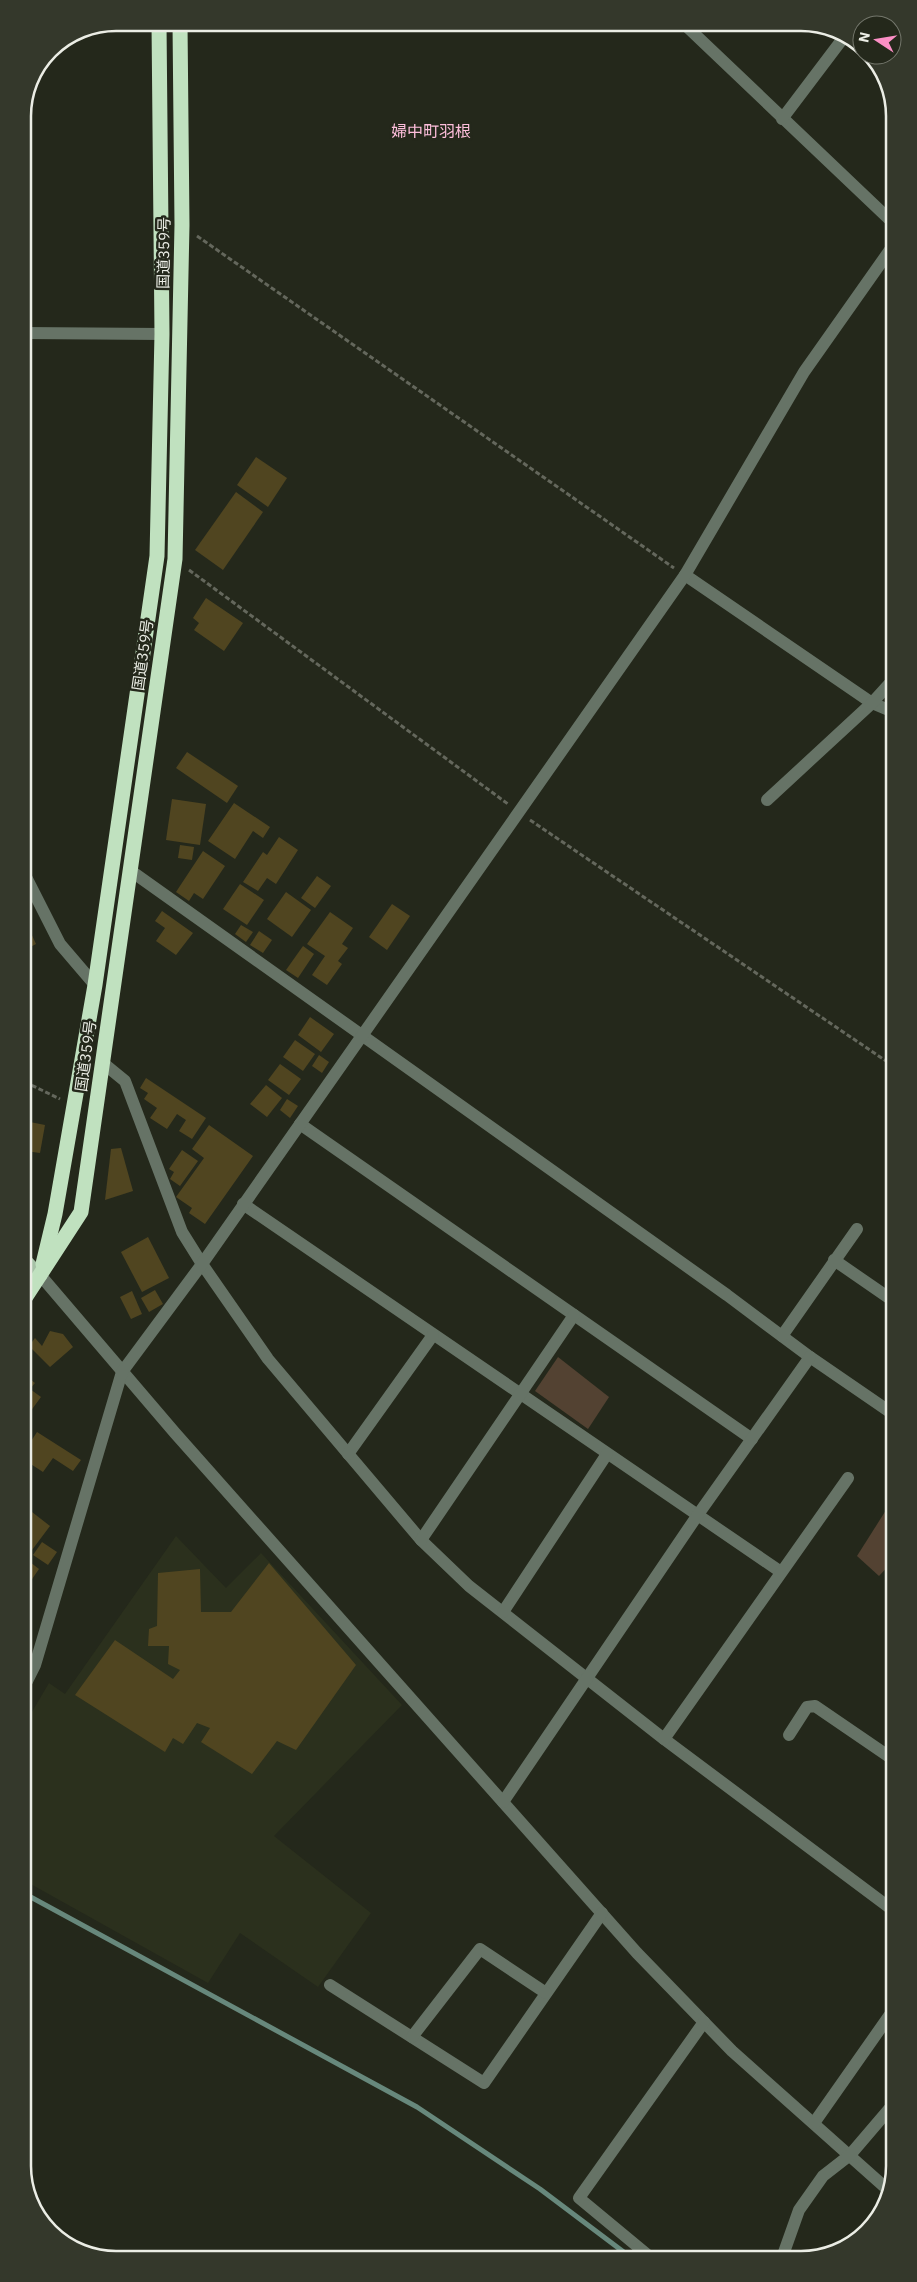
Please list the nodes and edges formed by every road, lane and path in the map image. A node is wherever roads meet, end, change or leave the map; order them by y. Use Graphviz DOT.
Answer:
graph roads {
  1 [pos="159,31"];
  2 [pos="180,31"];
  3 [pos="691,31"];
  4 [pos="840,42"];
  5 [pos="782,118"];
  6 [pos="886,216"];
  7 [pos="182,225"];
  8 [pos="886,256"];
  9 [pos="31,333"];
  10 [pos="162,334"];
  11 [pos="174,559"];
  12 [pos="684,575"];
  13 [pos="886,688"];
  14 [pos="872,703"];
  15 [pos="886,709"];
  16 [pos="767,800"];
  17 [pos="518,811"];
  18 [pos="130,871"];
  19 [pos="31,887"];
  20 [pos="95,985"];
  21 [pos="362,1037"];
  22 [pos="886,1061"];
  23 [pos="103,1063"];
  24 [pos="31,1085"];
  25 [pos="74,1106"];
  26 [pos="300,1124"];
  27 [pos="243,1204"];
  28 [pos="857,1229"];
  29 [pos="834,1260"];
  30 [pos="202,1264"];
  31 [pos="31,1265"];
  32 [pos="41,1276"];
  33 [pos="31,1290"];
  34 [pos="886,1296"];
  35 [pos="574,1315"];
  36 [pos="433,1335"];
  37 [pos="782,1336"];
  38 [pos="810,1357"];
  39 [pos="122,1372"];
  40 [pos="520,1394"];
  41 [pos="886,1409"];
  42 [pos="752,1439"];
  43 [pos="348,1454"];
  44 [pos="607,1454"];
  45 [pos="848,1478"];
  46 [pos="697,1516"];
  47 [pos="421,1540"];
  48 [pos="781,1572"];
  49 [pos="503,1612"];
  50 [pos="31,1672"];
  51 [pos="586,1676"];
  52 [pos="789,1735"];
  53 [pos="664,1739"];
  54 [pos="886,1755"];
  55 [pos="503,1802"];
  56 [pos="886,1906"];
  57 [pos="602,1913"];
  58 [pos="330,1985"];
  59 [pos="546,1993"];
  60 [pos="886,2020"];
  61 [pos="704,2022"];
  62 [pos="412,2037"];
  63 [pos="886,2112"];
  64 [pos="814,2123"];
  65 [pos="850,2155"];
  66 [pos="883,2185"];
  67 [pos="643,2251"];
  68 [pos="784,2251"];
  1 -- 10 [label="highway, 国道359号"];
  2 -- 7 [label="highway, 国道359号"];
  3 -- 5 [label="street"];
  4 -- 5 [label="street"];
  5 -- 6 [label="street"];
  7 -- 11 [label="highway, 国道359号"];
  7 -- 12 [label="path"];
  8 -- 12 [label="street"];
  9 -- 10 [label="street"];
  10 -- 20 [label="highway, 国道359号"];
  11 -- 17 [label="path"];
  11 -- 18 [label="highway, 国道359号"];
  12 -- 14 [label="street"];
  12 -- 17 [label="street"];
  13 -- 14 [label="street"];
  14 -- 15 [label="street"];
  14 -- 16 [label="street"];
  17 -- 21 [label="street"];
  17 -- 22 [label="path"];
  18 -- 21 [label="street"];
  18 -- 23 [label="highway, 国道359号"];
  19 -- 20 [label="street"];
  20 -- 25 [label="highway, 国道359号"];
  21 -- 26 [label="street"];
  21 -- 37 [label="street"];
  23 -- 30 [label="street"];
  23 -- 32 [label="highway, 国道359号"];
  24 -- 25 [label="path"];
  25 -- 32 [label="highway, 国道359号"];
  26 -- 27 [label="street"];
  26 -- 35 [label="street"];
  27 -- 30 [label="street"];
  27 -- 36 [label="street"];
  28 -- 29 [label="street"];
  29 -- 34 [label="street"];
  29 -- 37 [label="street"];
  30 -- 39 [label="street"];
  30 -- 43 [label="street"];
  31 -- 32 [label="main road"];
  32 -- 33 [label="highway, 国道359号"];
  32 -- 39 [label="street"];
  35 -- 40 [label="street"];
  35 -- 42 [label="street"];
  36 -- 40 [label="street"];
  36 -- 43 [label="street"];
  37 -- 38 [label="street"];
  38 -- 41 [label="street"];
  38 -- 42 [label="street"];
  39 -- 50 [label="street"];
  39 -- 55 [label="street"];
  40 -- 44 [label="street"];
  40 -- 47 [label="street"];
  42 -- 46 [label="street"];
  43 -- 47 [label="street"];
  44 -- 46 [label="street"];
  44 -- 49 [label="street"];
  45 -- 48 [label="street"];
  46 -- 48 [label="street"];
  46 -- 51 [label="street"];
  47 -- 49 [label="street"];
  48 -- 53 [label="street"];
  49 -- 51 [label="street"];
  51 -- 53 [label="street"];
  51 -- 55 [label="street"];
  52 -- 54 [label="street"];
  53 -- 56 [label="street"];
  55 -- 57 [label="street"];
  57 -- 59 [label="street"];
  57 -- 61 [label="street"];
  58 -- 62 [label="street"];
  59 -- 62 [label="street"];
  59 -- 62 [label="street"];
  60 -- 64 [label="street"];
  61 -- 64 [label="street"];
  61 -- 67 [label="street"];
  63 -- 65 [label="street"];
  64 -- 65 [label="street"];
  65 -- 66 [label="street"];
  65 -- 68 [label="street"];
}
